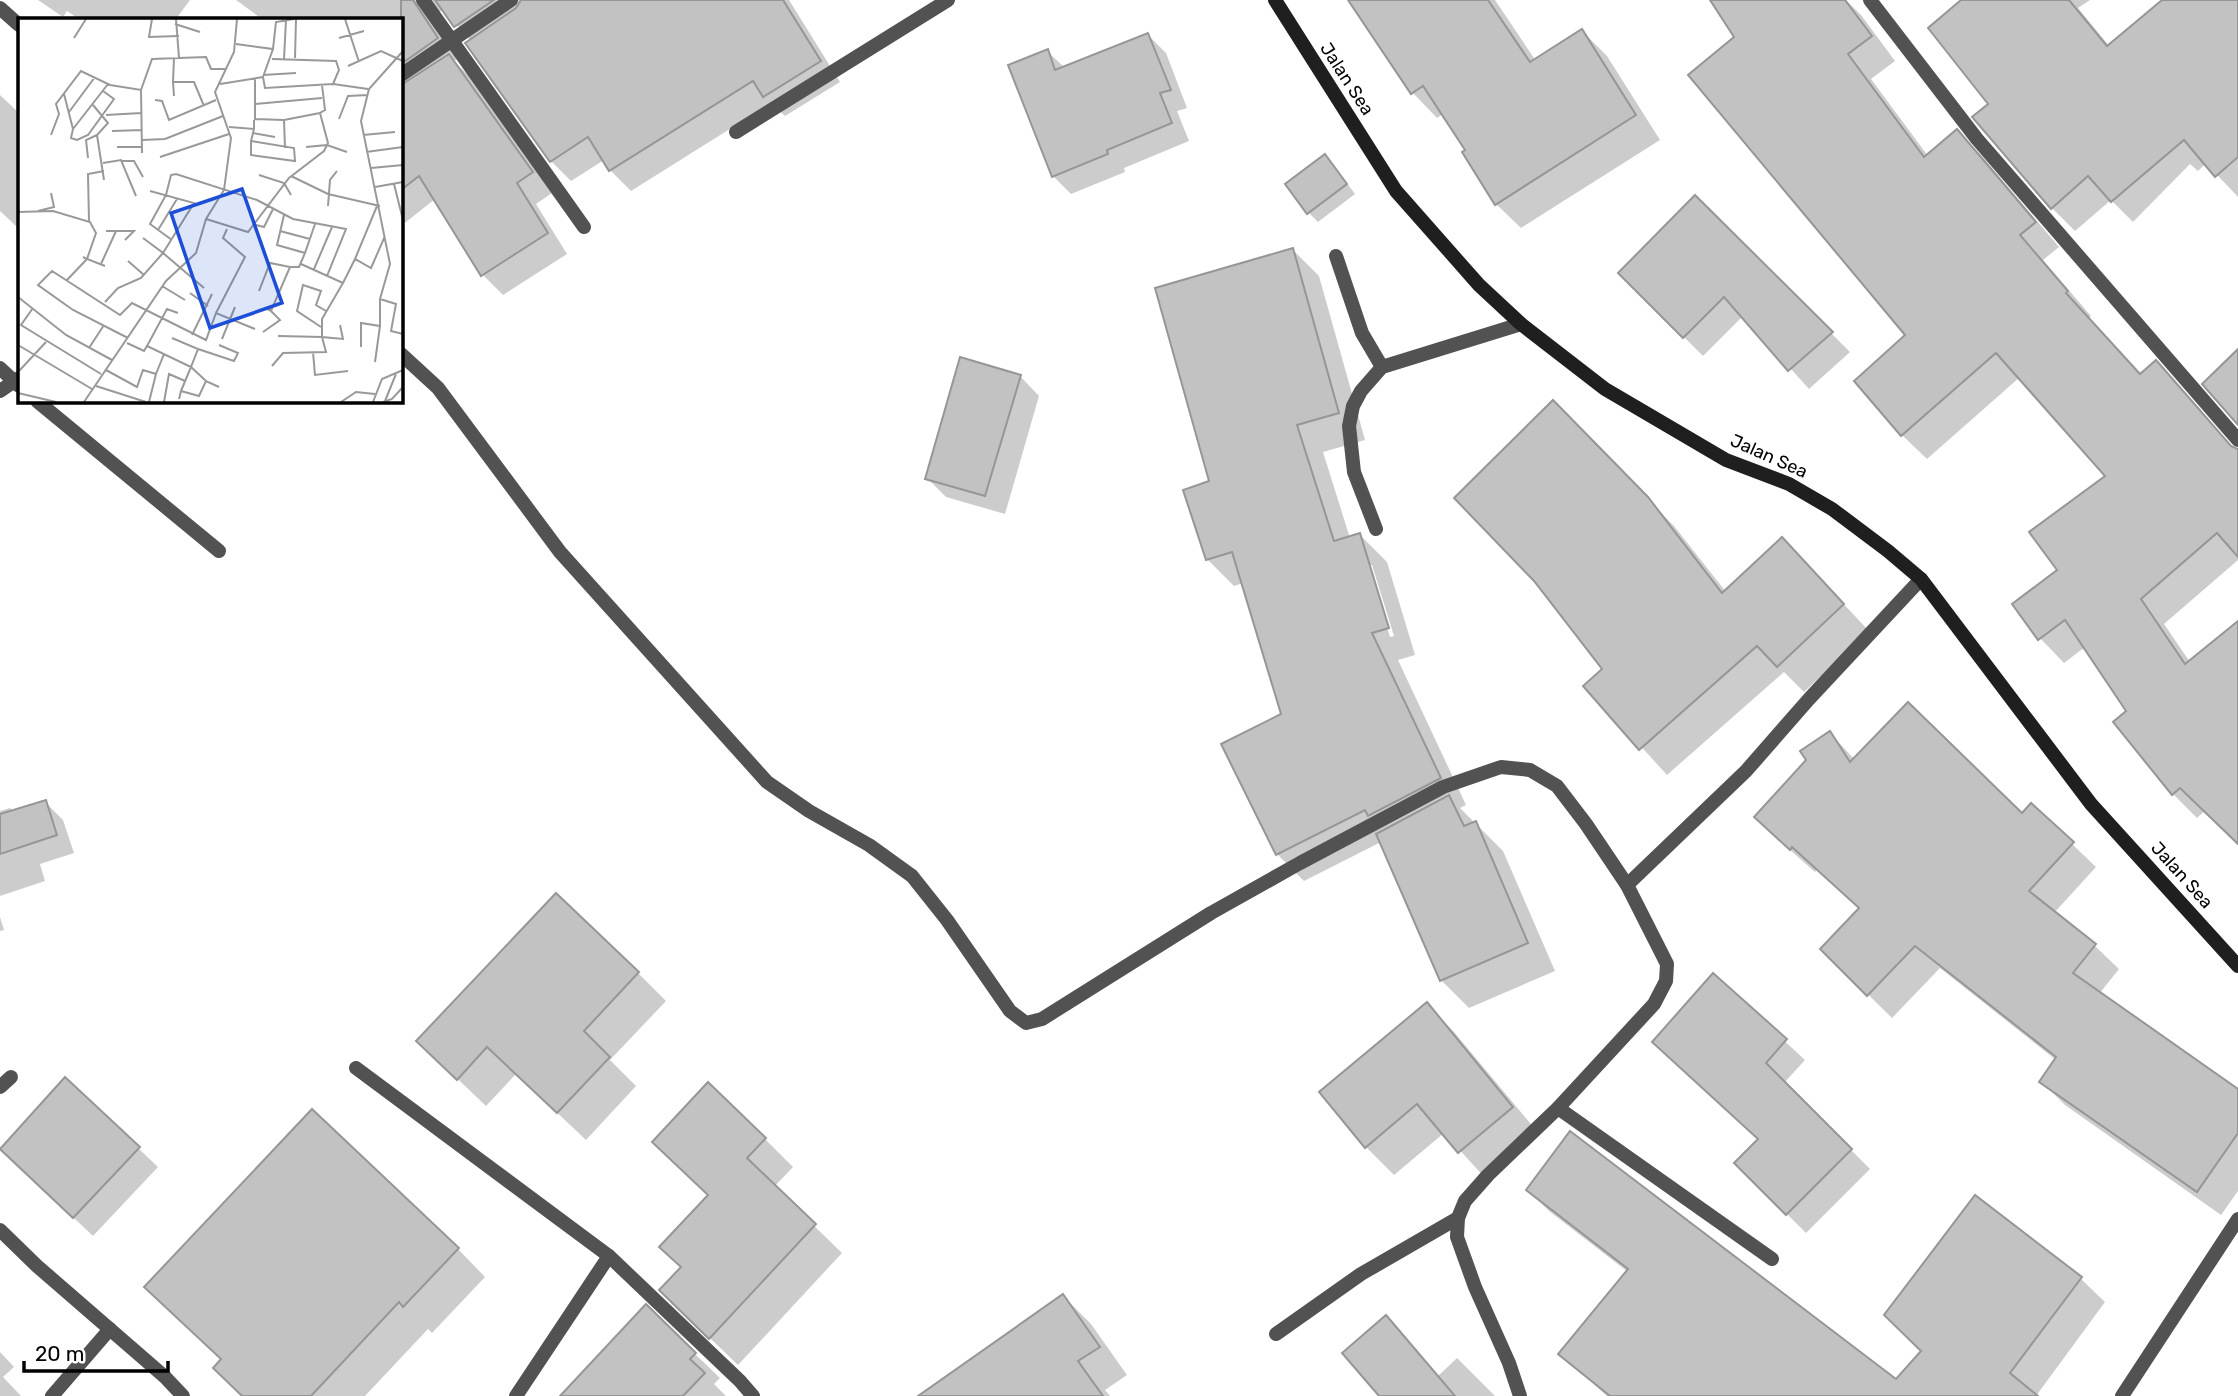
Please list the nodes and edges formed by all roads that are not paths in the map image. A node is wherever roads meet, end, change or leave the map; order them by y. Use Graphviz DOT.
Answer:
graph roads {
  1 [pos="423,0"];
  2 [pos="511,0"];
  3 [pos="947,0"];
  4 [pos="1275,0"];
  5 [pos="1870,0"];
  6 [pos="0,8"];
  7 [pos="18,24"];
  8 [pos="451,40"];
  9 [pos="402,74"];
  10 [pos="736,132"];
  11 [pos="584,227"];
  12 [pos="1336,256"];
  13 [pos="1521,324"];
  14 [pos="402,355"];
  15 [pos="1382,367"];
  16 [pos="0,368"];
  17 [pos="18,382"];
  18 [pos="0,391"];
  19 [pos="38,402"];
  20 [pos="2238,440"];
  21 [pos="1376,529"];
  22 [pos="219,551"];
  23 [pos="1921,579"];
  24 [pos="1627,885"];
  25 [pos="2238,966"];
  26 [pos="356,1068"];
  27 [pos="1558,1108"];
  28 [pos="1458,1218"];
  29 [pos="2238,1219"];
  30 [pos="0,1230"];
  31 [pos="609,1256"];
  32 [pos="1772,1259"];
  33 [pos="110,1329"];
  34 [pos="1276,1334"];
  35 [pos="52,1396"];
  36 [pos="183,1396"];
  37 [pos="516,1396"];
  38 [pos="754,1396"];
  39 [pos="1520,1396"];
  40 [pos="2122,1396"];
  1 -- 8 [label="street"];
  2 -- 8 [label="street"];
  3 -- 10 [label="street"];
  4 -- 13 [label="main road, Jalan Sea"];
  5 -- 20 [label="street"];
  6 -- 7 [label="street"];
  8 -- 9 [label="street"];
  8 -- 11 [label="street"];
  12 -- 15 [label="street"];
  13 -- 15 [label="street"];
  13 -- 23 [label="main road, Jalan Sea"];
  14 -- 24 [label="street"];
  15 -- 21 [label="street"];
  16 -- 17 [label="street"];
  17 -- 18 [label="street"];
  19 -- 22 [label="street"];
  23 -- 24 [label="street"];
  23 -- 25 [label="main road, Jalan Sea"];
  24 -- 27 [label="street"];
  26 -- 31 [label="street"];
  27 -- 28 [label="street"];
  27 -- 32 [label="street"];
  28 -- 34 [label="street"];
  28 -- 39 [label="street"];
  29 -- 40 [label="street"];
  30 -- 33 [label="street"];
  31 -- 37 [label="street"];
  31 -- 38 [label="street"];
  33 -- 35 [label="street"];
  33 -- 36 [label="street"];
}
